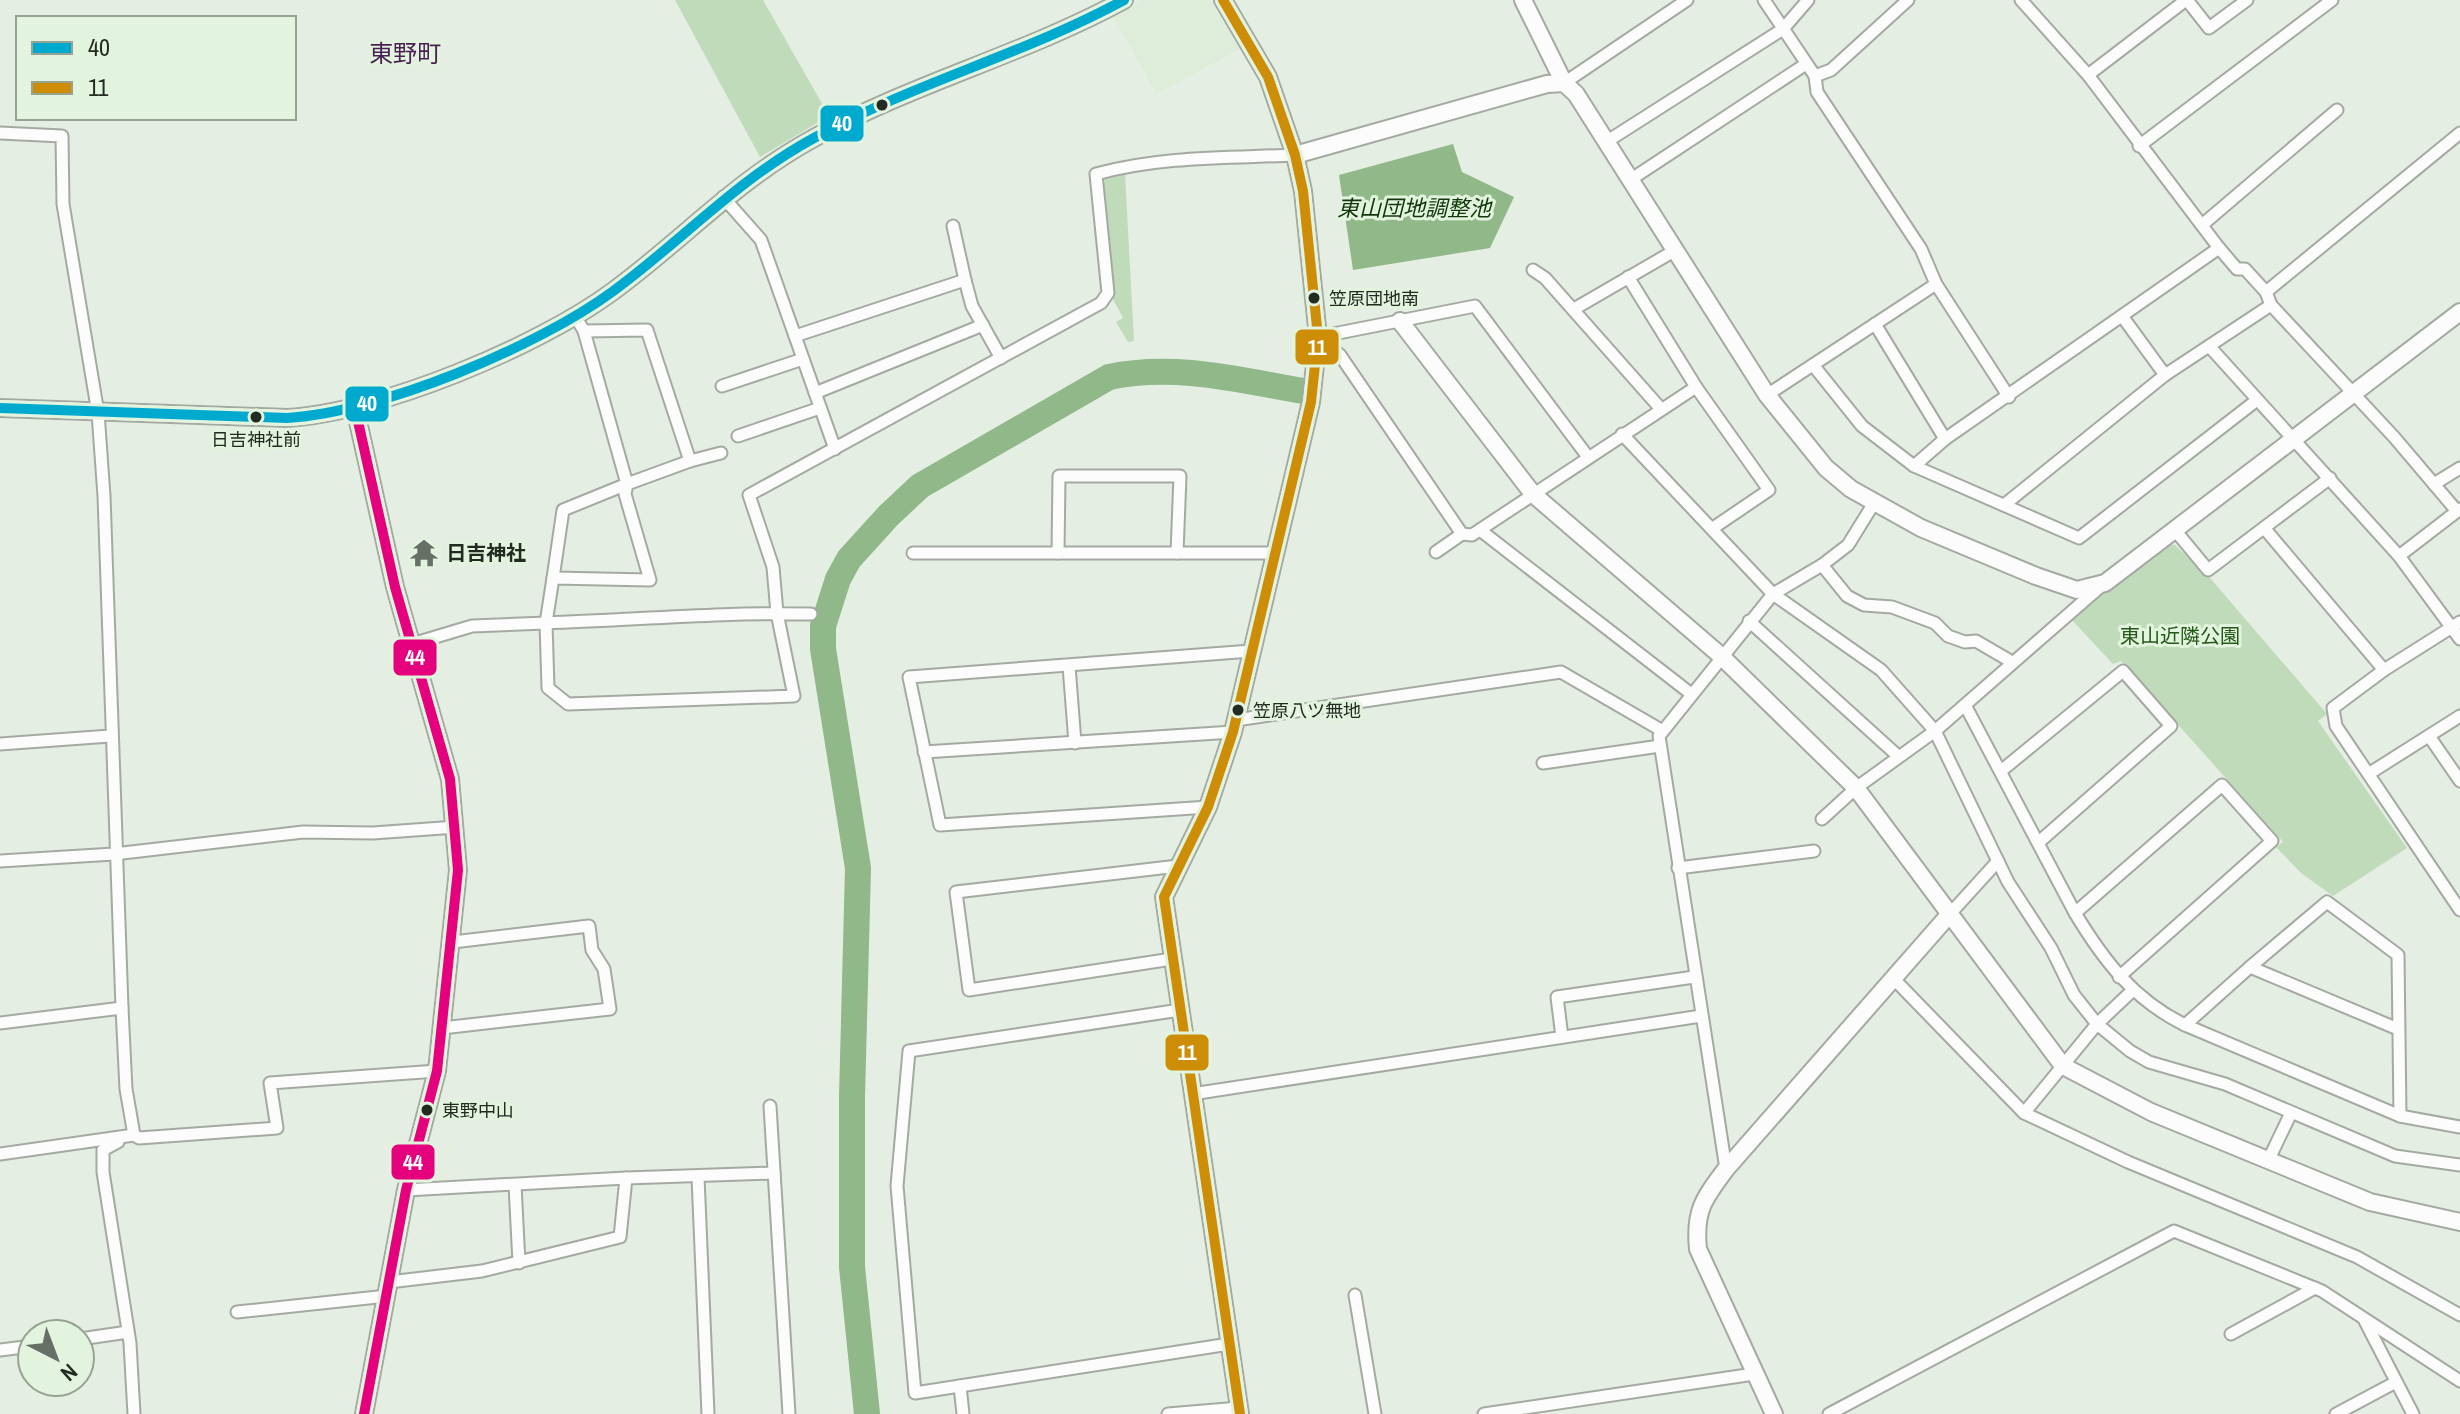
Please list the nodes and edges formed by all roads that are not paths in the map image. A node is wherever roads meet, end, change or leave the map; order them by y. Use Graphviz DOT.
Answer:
graph roads {
  1 [pos="1124,0"];
  2 [pos="1223,0"];
  3 [pos="1523,0"];
  4 [pos="1687,0"];
  5 [pos="1764,0"];
  6 [pos="1808,0"];
  7 [pos="1908,0"];
  8 [pos="2021,0"];
  9 [pos="2186,0"];
  10 [pos="2247,0"];
  11 [pos="2332,0"];
  12 [pos="1783,29"];
  13 [pos="1806,64"];
  14 [pos="2088,75"];
  15 [pos="1815,76"];
  16 [pos="1564,83"];
  17 [pos="2337,110"];
  18 [pos="0,133"];
  19 [pos="2460,133"];
  20 [pos="1606,142"];
  21 [pos="2139,146"];
  22 [pos="1295,155"];
  23 [pos="1630,180"];
  24 [pos="723,197"];
  25 [pos="2202,225"];
  26 [pos="953,226"];
  27 [pos="2219,248"];
  28 [pos="1674,251"];
  29 [pos="1533,270"];
  30 [pos="1628,277"];
  31 [pos="965,280"];
  32 [pos="1936,284"];
  33 [pos="2266,292"];
  34 [pos="2271,305"];
  35 [pos="1574,309"];
  36 [pos="2460,312"];
  37 [pos="2122,316"];
  38 [pos="1400,321"];
  39 [pos="580,323"];
  40 [pos="1875,324"];
  41 [pos="983,325"];
  42 [pos="795,336"];
  43 [pos="1318,337"];
  44 [pos="2209,346"];
  45 [pos="1001,358"];
  46 [pos="803,359"];
  47 [pos="1813,365"];
  48 [pos="2165,375"];
  49 [pos="722,386"];
  50 [pos="1696,387"];
  51 [pos="815,393"];
  52 [pos="2352,394"];
  53 [pos="1767,395"];
  54 [pos="2009,397"];
  55 [pos="2257,400"];
  56 [pos="0,408"];
  57 [pos="355,408"];
  58 [pos="820,408"];
  59 [pos="1661,409"];
  60 [pos="98,413"];
  61 [pos="1622,434"];
  62 [pos="738,436"];
  63 [pos="2292,437"];
  64 [pos="1945,439"];
  65 [pos="835,449"];
  66 [pos="721,453"];
  67 [pos="1588,457"];
  68 [pos="690,461"];
  69 [pos="1914,466"];
  70 [pos="2460,468"];
  71 [pos="2330,478"];
  72 [pos="627,484"];
  73 [pos="2434,484"];
  74 [pos="1533,494"];
  75 [pos="1874,503"];
  76 [pos="2004,505"];
  77 [pos="2458,510"];
  78 [pos="1713,528"];
  79 [pos="2174,529"];
  80 [pos="2265,529"];
  81 [pos="1480,530"];
  82 [pos="1462,534"];
  83 [pos="1436,552"];
  84 [pos="913,553"];
  85 [pos="1058,553"];
  86 [pos="1177,553"];
  87 [pos="1274,553"];
  88 [pos="2399,556"];
  89 [pos="1822,565"];
  90 [pos="553,578"];
  91 [pos="2105,583"];
  92 [pos="1773,594"];
  93 [pos="777,613"];
  94 [pos="811,614"];
  95 [pos="1749,621"];
  96 [pos="546,623"];
  97 [pos="2456,625"];
  98 [pos="2460,639"];
  99 [pos="412,644"];
  100 [pos="1251,651"];
  101 [pos="1720,655"];
  102 [pos="2012,662"];
  103 [pos="1069,666"];
  104 [pos="2384,670"];
  105 [pos="1690,693"];
  106 [pos="1965,705"];
  107 [pos="2460,716"];
  108 [pos="1234,726"];
  109 [pos="1661,730"];
  110 [pos="1935,731"];
  111 [pos="110,736"];
  112 [pos="2429,736"];
  113 [pos="1075,743"];
  114 [pos="0,744"];
  115 [pos="1660,746"];
  116 [pos="924,752"];
  117 [pos="1898,756"];
  118 [pos="1543,763"];
  119 [pos="2001,771"];
  120 [pos="2370,773"];
  121 [pos="2460,781"];
  122 [pos="1856,788"];
  123 [pos="1208,807"];
  124 [pos="1822,819"];
  125 [pos="456,827"];
  126 [pos="2039,842"];
  127 [pos="1814,851"];
  128 [pos="114,854"];
  129 [pos="0,861"];
  130 [pos="1998,861"];
  131 [pos="1178,866"];
  132 [pos="1678,868"];
  133 [pos="2460,910"];
  134 [pos="2075,913"];
  135 [pos="1948,916"];
  136 [pos="453,942"];
  137 [pos="1172,959"];
  138 [pos="2250,967"];
  139 [pos="1694,977"];
  140 [pos="2119,977"];
  141 [pos="1894,979"];
  142 [pos="2132,991"];
  143 [pos="122,1008"];
  144 [pos="1180,1010"];
  145 [pos="1701,1016"];
  146 [pos="0,1023"];
  147 [pos="2097,1024"];
  148 [pos="2185,1025"];
  149 [pos="442,1028"];
  150 [pos="2398,1029"];
  151 [pos="1562,1037"];
  152 [pos="2063,1066"];
  153 [pos="437,1071"];
  154 [pos="1192,1094"];
  155 [pos="770,1106"];
  156 [pos="2024,1113"];
  157 [pos="2291,1113"];
  158 [pos="2400,1116"];
  159 [pos="2460,1127"];
  160 [pos="130,1137"];
  161 [pos="0,1154"];
  162 [pos="2268,1161"];
  163 [pos="2460,1165"];
  164 [pos="1726,1169"];
  165 [pos="774,1173"];
  166 [pos="698,1177"];
  167 [pos="626,1178"];
  168 [pos="515,1185"];
  169 [pos="406,1190"];
  170 [pos="2460,1222"];
  171 [pos="519,1263"];
  172 [pos="2315,1288"];
  173 [pos="388,1289"];
  174 [pos="1355,1295"];
  175 [pos="237,1312"];
  176 [pos="2460,1315"];
  177 [pos="2365,1320"];
  178 [pos="128,1332"];
  179 [pos="2231,1334"];
  180 [pos="96,1337"];
  181 [pos="1229,1344"];
  182 [pos="1754,1374"];
  183 [pos="2460,1381"];
  184 [pos="2396,1382"];
  185 [pos="960,1386"];
  186 [pos="1240,1411"];
  187 [pos="134,1414"];
  188 [pos="364,1414"];
  189 [pos="708,1414"];
  190 [pos="789,1414"];
  191 [pos="963,1414"];
  192 [pos="1168,1414"];
  193 [pos="1375,1414"];
  194 [pos="1484,1414"];
  195 [pos="1774,1414"];
  196 [pos="1829,1414"];
  197 [pos="2336,1414"];
  198 [pos="2413,1414"];
  1 -- 24 [label="street"];
  2 -- 22 [label="street"];
  3 -- 16 [label="street"];
  4 -- 16 [label="street"];
  5 -- 12 [label="street"];
  6 -- 12 [label="street"];
  7 -- 15 [label="street"];
  8 -- 14 [label="street"];
  9 -- 10 [label="street"];
  9 -- 14 [label="street"];
  11 -- 21 [label="street"];
  12 -- 13 [label="street"];
  12 -- 20 [label="street"];
  13 -- 15 [label="street"];
  13 -- 23 [label="street"];
  14 -- 21 [label="street"];
  15 -- 32 [label="street"];
  16 -- 20 [label="street"];
  16 -- 22 [label="street"];
  17 -- 25 [label="street"];
  18 -- 60 [label="street"];
  19 -- 33 [label="street"];
  20 -- 23 [label="street"];
  21 -- 25 [label="street"];
  22 -- 43 [label="street"];
  22 -- 45 [label="street"];
  23 -- 28 [label="street"];
  24 -- 39 [label="street"];
  24 -- 42 [label="street"];
  25 -- 27 [label="street"];
  26 -- 31 [label="street"];
  27 -- 33 [label="street"];
  27 -- 37 [label="street"];
  28 -- 30 [label="street"];
  28 -- 53 [label="street"];
  29 -- 35 [label="street"];
  30 -- 35 [label="street"];
  30 -- 50 [label="street"];
  31 -- 41 [label="street"];
  31 -- 42 [label="street"];
  32 -- 40 [label="street"];
  32 -- 54 [label="street"];
  33 -- 34 [label="street"];
  34 -- 44 [label="street"];
  34 -- 52 [label="street"];
  35 -- 59 [label="street"];
  36 -- 52 [label="street"];
  37 -- 48 [label="street"];
  37 -- 54 [label="street"];
  38 -- 43 [label="street"];
  38 -- 67 [label="street"];
  38 -- 74 [label="street"];
  39 -- 57 [label="street"];
  39 -- 68 [label="street"];
  39 -- 72 [label="street"];
  40 -- 47 [label="street"];
  40 -- 64 [label="street"];
  41 -- 45 [label="street"];
  41 -- 51 [label="street"];
  42 -- 46 [label="street"];
  43 -- 82 [label="street"];
  43 -- 87 [label="street"];
  44 -- 48 [label="street"];
  44 -- 55 [label="street"];
  45 -- 65 [label="street"];
  46 -- 49 [label="street"];
  46 -- 51 [label="street"];
  47 -- 53 [label="street"];
  47 -- 69 [label="street"];
  48 -- 76 [label="street"];
  50 -- 59 [label="street"];
  50 -- 78 [label="street"];
  51 -- 58 [label="street"];
  52 -- 63 [label="street"];
  52 -- 73 [label="street"];
  53 -- 75 [label="street"];
  54 -- 64 [label="street"];
  55 -- 63 [label="street"];
  55 -- 76 [label="street"];
  56 -- 60 [label="street"];
  57 -- 60 [label="street"];
  57 -- 99 [label="street"];
  58 -- 62 [label="street"];
  58 -- 65 [label="street"];
  59 -- 61 [label="street"];
  60 -- 111 [label="street"];
  61 -- 67 [label="street"];
  61 -- 78 [label="street"];
  63 -- 71 [label="street"];
  63 -- 79 [label="street"];
  64 -- 69 [label="street"];
  65 -- 93 [label="street"];
  66 -- 68 [label="street"];
  67 -- 74 [label="street"];
  68 -- 72 [label="street"];
  69 -- 76 [label="street"];
  70 -- 73 [label="street"];
  71 -- 80 [label="street"];
  71 -- 88 [label="street"];
  72 -- 90 [label="street"];
  72 -- 90 [label="street"];
  73 -- 77 [label="street"];
  74 -- 81 [label="street"];
  74 -- 101 [label="street"];
  75 -- 89 [label="street"];
  75 -- 91 [label="street"];
  77 -- 88 [label="street"];
  78 -- 92 [label="street"];
  79 -- 80 [label="street"];
  79 -- 91 [label="street"];
  80 -- 104 [label="street"];
  81 -- 82 [label="street"];
  81 -- 105 [label="street"];
  82 -- 83 [label="street"];
  84 -- 85 [label="street"];
  85 -- 86 [label="street"];
  85 -- 86 [label="street"];
  86 -- 87 [label="street"];
  87 -- 100 [label="street"];
  88 -- 97 [label="street"];
  89 -- 92 [label="street"];
  89 -- 102 [label="street"];
  90 -- 96 [label="street"];
  91 -- 102 [label="street"];
  92 -- 95 [label="street"];
  92 -- 110 [label="street"];
  93 -- 94 [label="street"];
  93 -- 96 [label="street"];
  93 -- 96 [label="street"];
  95 -- 101 [label="street"];
  95 -- 117 [label="street"];
  96 -- 99 [label="street"];
  97 -- 98 [label="street"];
  97 -- 104 [label="street"];
  99 -- 125 [label="street"];
  100 -- 103 [label="street"];
  100 -- 108 [label="street"];
  101 -- 105 [label="street"];
  101 -- 122 [label="street"];
  102 -- 106 [label="street"];
  103 -- 113 [label="street"];
  103 -- 116 [label="street"];
  104 -- 120 [label="street"];
  105 -- 109 [label="street"];
  106 -- 110 [label="street"];
  106 -- 119 [label="street"];
  107 -- 112 [label="street"];
  108 -- 109 [label="street"];
  108 -- 113 [label="street"];
  108 -- 123 [label="street"];
  109 -- 115 [label="street"];
  110 -- 117 [label="street"];
  110 -- 130 [label="street"];
  111 -- 114 [label="street"];
  111 -- 128 [label="street"];
  112 -- 120 [label="street"];
  112 -- 121 [label="street"];
  113 -- 116 [label="street"];
  115 -- 118 [label="street"];
  115 -- 132 [label="street"];
  116 -- 123 [label="street"];
  117 -- 122 [label="street"];
  119 -- 126 [label="street"];
  119 -- 126 [label="street"];
  120 -- 133 [label="street"];
  122 -- 124 [label="street"];
  122 -- 135 [label="street"];
  123 -- 131 [label="street"];
  125 -- 128 [label="street"];
  125 -- 136 [label="street"];
  126 -- 134 [label="street"];
  127 -- 132 [label="street"];
  128 -- 129 [label="street"];
  128 -- 143 [label="street"];
  130 -- 135 [label="street"];
  130 -- 147 [label="street"];
  131 -- 137 [label="street"];
  131 -- 137 [label="street"];
  132 -- 139 [label="street"];
  134 -- 140 [label="street"];
  134 -- 140 [label="street"];
  135 -- 141 [label="street"];
  135 -- 152 [label="street"];
  136 -- 149 [label="street"];
  136 -- 149 [label="street"];
  137 -- 144 [label="street"];
  138 -- 148 [label="street"];
  138 -- 150 [label="street"];
  138 -- 150 [label="street"];
  139 -- 145 [label="street"];
  139 -- 151 [label="street"];
  140 -- 142 [label="street"];
  141 -- 156 [label="street"];
  141 -- 164 [label="street"];
  142 -- 147 [label="street"];
  142 -- 148 [label="street"];
  143 -- 146 [label="street"];
  143 -- 160 [label="street"];
  144 -- 154 [label="street"];
  144 -- 185 [label="street"];
  145 -- 151 [label="street"];
  145 -- 164 [label="street"];
  147 -- 152 [label="street"];
  147 -- 157 [label="street"];
  148 -- 158 [label="street"];
  149 -- 153 [label="street"];
  150 -- 158 [label="street"];
  151 -- 154 [label="street"];
  152 -- 156 [label="street"];
  152 -- 162 [label="street"];
  153 -- 160 [label="street"];
  153 -- 169 [label="street"];
  154 -- 181 [label="street"];
  155 -- 165 [label="street"];
  156 -- 176 [label="street"];
  157 -- 162 [label="street"];
  157 -- 163 [label="street"];
  158 -- 159 [label="street"];
  160 -- 161 [label="street"];
  160 -- 178 [label="street"];
  162 -- 170 [label="street"];
  164 -- 182 [label="street"];
  165 -- 166 [label="street"];
  165 -- 190 [label="street"];
  166 -- 167 [label="street"];
  166 -- 189 [label="street"];
  167 -- 168 [label="street"];
  167 -- 171 [label="street"];
  168 -- 169 [label="street"];
  168 -- 171 [label="street"];
  169 -- 173 [label="street"];
  171 -- 173 [label="street"];
  172 -- 177 [label="street"];
  172 -- 179 [label="street"];
  172 -- 196 [label="street"];
  173 -- 175 [label="street"];
  173 -- 188 [label="street"];
  174 -- 193 [label="street"];
  177 -- 183 [label="street"];
  177 -- 184 [label="street"];
  178 -- 180 [label="street"];
  178 -- 187 [label="street"];
  181 -- 185 [label="street"];
  181 -- 186 [label="street"];
  182 -- 194 [label="street"];
  182 -- 195 [label="street"];
  184 -- 197 [label="street"];
  184 -- 198 [label="street"];
  185 -- 191 [label="street"];
  186 -- 192 [label="street"];
}
